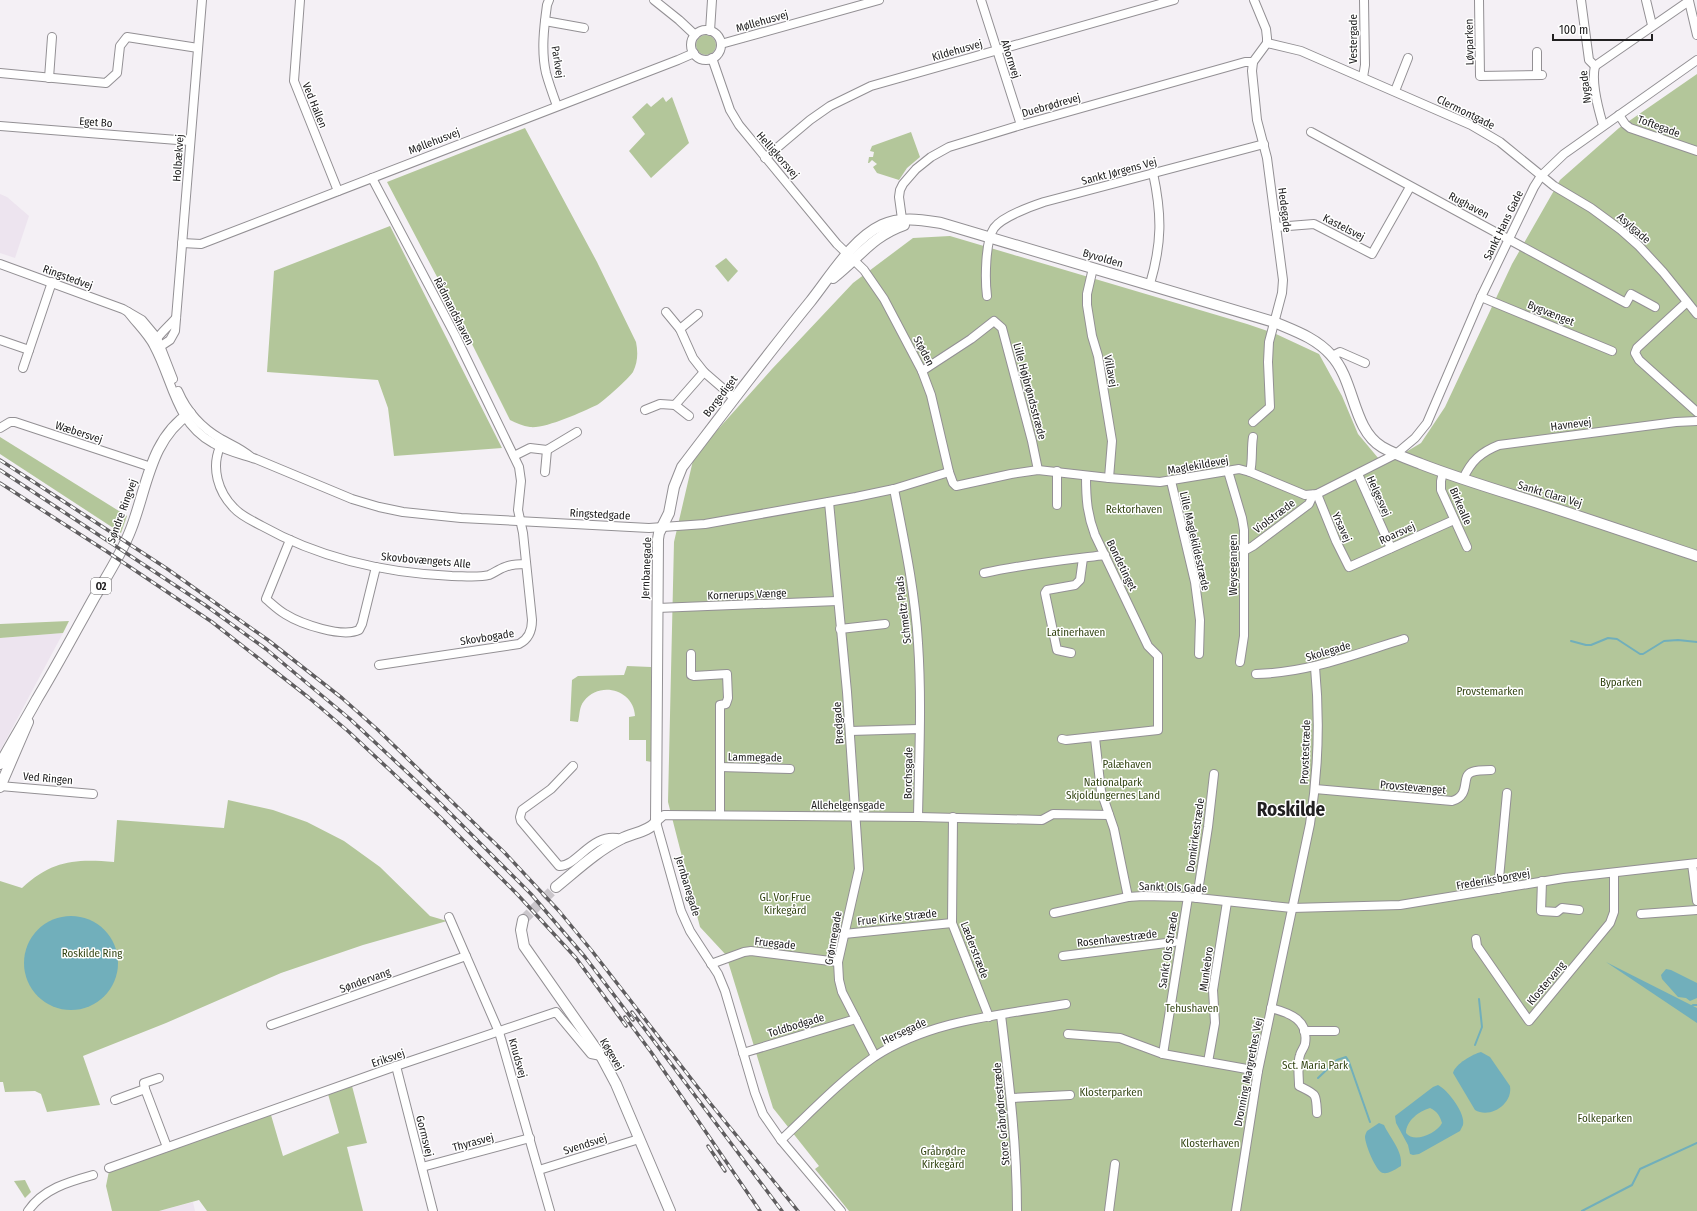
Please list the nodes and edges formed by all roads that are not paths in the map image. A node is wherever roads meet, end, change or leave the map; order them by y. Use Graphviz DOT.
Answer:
graph roads {
  1 [pos="202,0"];
  2 [pos="300,0"];
  3 [pos="549,0"];
  4 [pos="654,0"];
  5 [pos="712,0"];
  6 [pos="879,0"];
  7 [pos="981,0"];
  8 [pos="1174,0"];
  9 [pos="1254,0"];
  10 [pos="1364,0"];
  11 [pos="1479,0"];
  12 [pos="1581,0"];
  13 [pos="1646,0"];
  14 [pos="545,21"];
  15 [pos="1652,25"];
  16 [pos="584,28"];
  17 [pos="710,31"];
  18 [pos="695,35"];
  19 [pos="1697,35"];
  20 [pos="52,37"];
  21 [pos="1267,43"];
  22 [pos="721,44"];
  23 [pos="198,48"];
  24 [pos="997,50"];
  25 [pos="1537,52"];
  26 [pos="694,53"];
  27 [pos="712,58"];
  28 [pos="1408,58"];
  29 [pos="1697,60"];
  30 [pos="1253,62"];
  31 [pos="1595,66"];
  32 [pos="0,73"];
  33 [pos="1363,77"];
  34 [pos="49,78"];
  35 [pos="1395,91"];
  36 [pos="557,106"];
  37 [pos="1619,115"];
  38 [pos="1021,125"];
  39 [pos="1604,125"];
  40 [pos="0,126"];
  41 [pos="1311,132"];
  42 [pos="190,141"];
  43 [pos="1264,144"];
  44 [pos="1697,152"];
  45 [pos="765,158"];
  46 [pos="1153,173"];
  47 [pos="1541,176"];
  48 [pos="372,178"];
  49 [pos="1410,187"];
  50 [pos="338,191"];
  51 [pos="902,219"];
  52 [pos="924,221"];
  53 [pos="1276,227"];
  54 [pos="991,238"];
  55 [pos="1509,238"];
  56 [pos="182,243"];
  57 [pos="850,257"];
  58 [pos="0,264"];
  59 [pos="1093,268"];
  60 [pos="52,282"];
  61 [pos="1150,284"];
  62 [pos="987,296"];
  63 [pos="1482,297"];
  64 [pos="1687,302"];
  65 [pos="1655,307"];
  66 [pos="666,312"];
  67 [pos="698,314"];
  68 [pos="1697,314"];
  69 [pos="1274,322"];
  70 [pos="680,329"];
  71 [pos="0,340"];
  72 [pos="157,343"];
  73 [pos="29,350"];
  74 [pos="1612,351"];
  75 [pos="1332,356"];
  76 [pos="1365,363"];
  77 [pos="23,368"];
  78 [pos="922,371"];
  79 [pos="704,372"];
  80 [pos="734,398"];
  81 [pos="675,405"];
  82 [pos="645,410"];
  83 [pos="1697,412"];
  84 [pos="187,415"];
  85 [pos="689,416"];
  86 [pos="1697,421"];
  87 [pos="1253,422"];
  88 [pos="0,428"];
  89 [pos="577,432"];
  90 [pos="1253,437"];
  91 [pos="220,447"];
  92 [pos="547,450"];
  93 [pos="1396,454"];
  94 [pos="514,456"];
  95 [pos="253,458"];
  96 [pos="151,467"];
  97 [pos="1038,470"];
  98 [pos="1228,470"];
  99 [pos="1057,471"];
  100 [pos="545,472"];
  101 [pos="949,472"];
  102 [pos="1250,472"];
  103 [pos="1443,472"];
  104 [pos="1358,474"];
  105 [pos="1086,476"];
  106 [pos="1109,478"];
  107 [pos="1464,479"];
  108 [pos="1170,481"];
  109 [pos="956,486"];
  110 [pos="894,489"];
  111 [pos="1315,494"];
  112 [pos="829,502"];
  113 [pos="1057,505"];
  114 [pos="1454,520"];
  115 [pos="521,521"];
  116 [pos="662,527"];
  117 [pos="290,540"];
  118 [pos="1467,547"];
  119 [pos="1391,548"];
  120 [pos="1244,551"];
  121 [pos="1105,555"];
  122 [pos="1697,556"];
  123 [pos="1083,558"];
  124 [pos="526,564"];
  125 [pos="376,567"];
  126 [pos="1349,567"];
  127 [pos="984,573"];
  128 [pos="838,601"];
  129 [pos="657,608"];
  130 [pos="885,624"];
  131 [pos="840,629"];
  132 [pos="1404,639"];
  133 [pos="1071,653"];
  134 [pos="691,654"];
  135 [pos="1199,654"];
  136 [pos="1240,662"];
  137 [pos="379,665"];
  138 [pos="1315,667"];
  139 [pos="1256,674"];
  140 [pos="37,699"];
  141 [pos="919,729"];
  142 [pos="850,731"];
  143 [pos="1095,738"];
  144 [pos="1062,739"];
  145 [pos="0,764"];
  146 [pos="573,766"];
  147 [pos="720,767"];
  148 [pos="790,769"];
  149 [pos="1491,770"];
  150 [pos="1214,774"];
  151 [pos="0,786"];
  152 [pos="1315,790"];
  153 [pos="1506,793"];
  154 [pos="93,794"];
  155 [pos="1109,815"];
  156 [pos="720,816"];
  157 [pos="856,816"];
  158 [pos="918,817"];
  159 [pos="953,817"];
  160 [pos="656,822"];
  161 [pos="621,839"];
  162 [pos="1695,863"];
  163 [pos="1614,873"];
  164 [pos="1542,881"];
  165 [pos="556,887"];
  166 [pos="1498,889"];
  167 [pos="1128,897"];
  168 [pos="1188,897"];
  169 [pos="1197,898"];
  170 [pos="1697,901"];
  171 [pos="1227,902"];
  172 [pos="1292,908"];
  173 [pos="1578,910"];
  174 [pos="1697,910"];
  175 [pos="1054,913"];
  176 [pos="1641,914"];
  177 [pos="449,917"];
  178 [pos="523,920"];
  179 [pos="952,923"];
  180 [pos="844,934"];
  181 [pos="1476,939"];
  182 [pos="1174,942"];
  183 [pos="466,956"];
  184 [pos="1062,956"];
  185 [pos="838,962"];
  186 [pos="711,964"];
  187 [pos="1066,1004"];
  188 [pos="1271,1008"];
  189 [pos="1001,1015"];
  190 [pos="989,1017"];
  191 [pos="856,1019"];
  192 [pos="271,1025"];
  193 [pos="1304,1031"];
  194 [pos="1335,1031"];
  195 [pos="499,1032"];
  196 [pos="1068,1034"];
  197 [pos="743,1053"];
  198 [pos="1163,1054"];
  199 [pos="601,1056"];
  200 [pos="875,1056"];
  201 [pos="1208,1062"];
  202 [pos="396,1066"];
  203 [pos="1258,1071"];
  204 [pos="159,1078"];
  205 [pos="146,1089"];
  206 [pos="1070,1094"];
  207 [pos="1012,1098"];
  208 [pos="115,1100"];
  209 [pos="1316,1113"];
  210 [pos="530,1138"];
  211 [pos="639,1139"];
  212 [pos="781,1140"];
  213 [pos="167,1147"];
  214 [pos="1115,1164"];
  215 [pos="422,1167"];
  216 [pos="109,1168"];
  217 [pos="538,1170"];
  218 [pos="93,1175"];
  219 [pos="29,1211"];
  220 [pos="433,1211"];
  221 [pos="550,1211"];
  222 [pos="670,1211"];
  223 [pos="841,1211"];
  224 [pos="1017,1211"];
  225 [pos="1109,1211"];
  226 [pos="1236,1211"];
  1 -- 23 [label="street, Holbækvej"];
  2 -- 50 [label="street, Ved Hallen"];
  3 -- 14 [label="street, Parkvej"];
  4 -- 18 [label="street"];
  5 -- 17 [label="street"];
  6 -- 22 [label="street, Møllehusvej"];
  7 -- 24 [label="street, Ahornvej"];
  8 -- 24 [label="street, Kildehusvej"];
  9 -- 21 [label="street"];
  10 -- 33 [label="street, Vestergade"];
  11 -- 25 [label="street, Løvparken"];
  12 -- 31 [label="street, Nygade"];
  13 -- 15 [label="street"];
  14 -- 16 [label="street"];
  14 -- 36 [label="street, Parkvej"];
  15 -- 19 [label="street"];
  15 -- 31 [label="street"];
  17 -- 18 [label="street"];
  17 -- 22 [label="street"];
  18 -- 26 [label="street"];
  20 -- 34 [label="street"];
  21 -- 30 [label="street"];
  21 -- 33 [label="street, Clermontgade"];
  22 -- 27 [label="street"];
  23 -- 34 [label="street"];
  23 -- 42 [label="street, Holbækvej"];
  24 -- 38 [label="street, Ahornvej"];
  24 -- 45 [label="street, Kildehusvej"];
  26 -- 27 [label="street"];
  26 -- 36 [label="street, Møllehusvej"];
  27 -- 45 [label="street, Helligkorsvej"];
  28 -- 35 [label="street"];
  29 -- 37 [label="street, Sankt Hans Gade"];
  30 -- 38 [label="street, Duebrødrevej"];
  30 -- 43 [label="street, Hedegade"];
  31 -- 39 [label="street, Nygade"];
  32 -- 34 [label="street"];
  33 -- 35 [label="street, Clermontgade"];
  35 -- 47 [label="street, Clermontgade"];
  36 -- 48 [label="street, Møllehusvej"];
  37 -- 39 [label="street, Sankt Hans Gade"];
  37 -- 44 [label="street, Toftegade"];
  38 -- 51 [label="street, Duebrødrevej"];
  39 -- 47 [label="street, Sankt Hans Gade"];
  40 -- 42 [label="street, Eget Bo"];
  41 -- 49 [label="street, Rughaven"];
  42 -- 56 [label="street, Holbækvej"];
  43 -- 46 [label="street, Sankt Jørgens Vej"];
  43 -- 53 [label="street, Hedegade"];
  45 -- 57 [label="street, Helligkorsvej"];
  46 -- 54 [label="street, Sankt Jørgens Vej"];
  46 -- 61 [label="street"];
  47 -- 55 [label="street, Sankt Hans Gade"];
  47 -- 64 [label="street, Asylgade"];
  48 -- 50 [label="street, Møllehusvej"];
  48 -- 94 [label="street, Rådmandshaven"];
  49 -- 53 [label="street, Kastelsvej"];
  49 -- 55 [label="street, Rughaven"];
  50 -- 56 [label="street, Møllehusvej"];
  51 -- 52 [label="main road, Byvolden"];
  51 -- 57 [label="main road, Byvolden"];
  52 -- 54 [label="main road, Byvolden"];
  52 -- 57 [label="main road, Byvolden"];
  53 -- 69 [label="street, Hedegade"];
  54 -- 59 [label="main road, Byvolden"];
  54 -- 62 [label="street"];
  55 -- 63 [label="street, Sankt Hans Gade"];
  55 -- 65 [label="street, Rughaven"];
  56 -- 72 [label="street, Holbækvej"];
  57 -- 78 [label="street, Støden"];
  57 -- 80 [label="main road, Borgediget"];
  58 -- 60 [label="street, Ringstedvej"];
  59 -- 61 [label="main road, Byvolden"];
  59 -- 106 [label="street, Villavej"];
  60 -- 72 [label="street, Ringstedvej"];
  60 -- 73 [label="street"];
  61 -- 69 [label="main road, Byvolden"];
  63 -- 74 [label="street, Bygvænget"];
  63 -- 93 [label="street, Sankt Hans Gade"];
  64 -- 68 [label="street, Asylgade"];
  64 -- 83 [label="street"];
  66 -- 70 [label="street"];
  67 -- 70 [label="street"];
  69 -- 75 [label="main road, Byvolden"];
  69 -- 87 [label="street, Hedegade"];
  70 -- 79 [label="street"];
  71 -- 73 [label="street"];
  72 -- 84 [label="street, Ringstedvej"];
  73 -- 77 [label="street"];
  75 -- 76 [label="street"];
  75 -- 93 [label="main road, Sankt Clara Vej"];
  78 -- 97 [label="street, Lille Højbrøndsstræde"];
  78 -- 101 [label="street, Støden"];
  79 -- 80 [label="street"];
  79 -- 81 [label="street"];
  80 -- 116 [label="main road, Borgediget"];
  81 -- 82 [label="street"];
  81 -- 85 [label="street"];
  84 -- 91 [label="street, Ringstedgade"];
  84 -- 95 [label="street, Ringstedgade"];
  84 -- 96 [label="main road, Søndre Ringvej / O2"];
  86 -- 107 [label="street, Havnevej"];
  88 -- 96 [label="street, Wæbersvej"];
  89 -- 92 [label="street"];
  90 -- 102 [label="street"];
  91 -- 95 [label="street, Ringstedgade"];
  91 -- 117 [label="street, Skovbovængets Alle"];
  92 -- 94 [label="street"];
  92 -- 100 [label="street"];
  93 -- 103 [label="main road, Sankt Clara Vej"];
  93 -- 104 [label="street"];
  94 -- 115 [label="street, Rådmandshaven"];
  95 -- 115 [label="street, Ringstedgade"];
  96 -- 140 [label="main road, Søndre Ringvej / O2"];
  97 -- 99 [label="street, Maglekildevej"];
  97 -- 109 [label="street, Maglekildevej"];
  98 -- 102 [label="street, Maglekildevej"];
  98 -- 108 [label="street, Maglekildevej"];
  98 -- 120 [label="street, Weysegangen"];
  99 -- 105 [label="street, Maglekildevej"];
  99 -- 113 [label="street"];
  101 -- 109 [label="street, Støden"];
  101 -- 110 [label="street, Ringstedgade"];
  102 -- 111 [label="street, Maglekildevej"];
  103 -- 107 [label="main road, Sankt Clara Vej"];
  103 -- 114 [label="street, Birkealle"];
  104 -- 111 [label="street"];
  104 -- 119 [label="street, Helgesvej"];
  105 -- 106 [label="street, Maglekildevej"];
  105 -- 121 [label="street, Bondetinget"];
  106 -- 108 [label="street, Maglekildevej"];
  107 -- 122 [label="main road, Sankt Clara Vej"];
  108 -- 135 [label="street, Lille Maglekildestræde"];
  110 -- 112 [label="street, Ringstedgade"];
  110 -- 141 [label="street, Schmeltz Plads"];
  111 -- 120 [label="street, Violstræde"];
  111 -- 126 [label="street, Yrsavej"];
  112 -- 116 [label="street, Ringstedgade"];
  112 -- 128 [label="street, Bredgade"];
  114 -- 118 [label="street, Birkealle"];
  114 -- 119 [label="street, Roarsvej"];
  115 -- 116 [label="street, Ringstedgade"];
  115 -- 124 [label="street, Skovbogade"];
  116 -- 129 [label="main road, Jernbanegade"];
  117 -- 125 [label="street, Skovbovængets Alle"];
  117 -- 125 [label="street"];
  119 -- 126 [label="street, Roarsvej"];
  120 -- 136 [label="street, Weysegangen"];
  121 -- 123 [label="street"];
  121 -- 143 [label="street, Bondetinget"];
  123 -- 127 [label="street"];
  123 -- 133 [label="street"];
  124 -- 125 [label="street, Skovbovængets Alle"];
  124 -- 137 [label="street, Skovbogade"];
  128 -- 129 [label="street, Kornerups Vænge"];
  128 -- 131 [label="street, Bredgade"];
  129 -- 160 [label="main road, Jernbanegade"];
  130 -- 131 [label="street"];
  131 -- 142 [label="street, Bredgade"];
  132 -- 138 [label="street, Skolegade"];
  134 -- 147 [label="street, Lammegade"];
  138 -- 139 [label="street, Skolegade"];
  138 -- 152 [label="street, Provstestræde"];
  140 -- 145 [label="main road, Søndre Ringvej / O2"];
  140 -- 151 [label="main road, Søndre Ringvej / O2"];
  141 -- 142 [label="street"];
  141 -- 158 [label="street, Borchsgade"];
  142 -- 157 [label="street, Bredgade"];
  143 -- 144 [label="street"];
  143 -- 155 [label="street"];
  146 -- 161 [label="street"];
  147 -- 148 [label="street, Lammegade"];
  147 -- 156 [label="street, Lammegade"];
  149 -- 152 [label="street, Provstevænget"];
  150 -- 169 [label="street, Domkirkestræde"];
  151 -- 154 [label="street, Ved Ringen"];
  152 -- 172 [label="street, Provstestræde"];
  153 -- 166 [label="street"];
  155 -- 159 [label="street, Allehelgensgade"];
  155 -- 167 [label="street"];
  156 -- 157 [label="street, Allehelgensgade"];
  156 -- 160 [label="street, Allehelgensgade"];
  157 -- 158 [label="street, Allehelgensgade"];
  157 -- 180 [label="street, Grønnegade"];
  158 -- 159 [label="street, Allehelgensgade"];
  159 -- 179 [label="street, Læderstræde"];
  160 -- 161 [label="main road"];
  160 -- 186 [label="street, Jernbanegade"];
  161 -- 165 [label="main road"];
  162 -- 163 [label="street, Frederiksborgvej"];
  162 -- 170 [label="street"];
  163 -- 164 [label="street, Frederiksborgvej"];
  163 -- 181 [label="street, Klostervang"];
  164 -- 166 [label="street, Frederiksborgvej"];
  164 -- 173 [label="street"];
  166 -- 172 [label="street, Frederiksborgvej"];
  167 -- 168 [label="street, Sankt Ols Gade"];
  167 -- 175 [label="street, Sankt Ols Gade"];
  168 -- 169 [label="street, Sankt Ols Gade"];
  168 -- 198 [label="street, Sankt Ols Stræde"];
  169 -- 171 [label="street, Sankt Ols Gade"];
  171 -- 172 [label="street, Sankt Ols Gade"];
  171 -- 201 [label="street, Munkebro"];
  172 -- 188 [label="street, Dronning Margrethes Vej"];
  174 -- 176 [label="street"];
  177 -- 183 [label="street, Knudsvej"];
  178 -- 199 [label="main road, Køgevej"];
  179 -- 180 [label="street, Frue Kirke Stræde"];
  179 -- 190 [label="street, Læderstræde"];
  180 -- 185 [label="street, Grønnegade"];
  182 -- 184 [label="street, Rosenhavestræde"];
  183 -- 192 [label="street, Søndervang"];
  183 -- 195 [label="street, Knudsvej"];
  185 -- 186 [label="street, Fruegade"];
  185 -- 191 [label="street, Grønnegade"];
  186 -- 197 [label="street, Jernbanegade"];
  187 -- 189 [label="street, Hersegade"];
  188 -- 193 [label="street, Dronning Margrethes Vej"];
  188 -- 203 [label="street, Dronning Margrethes Vej"];
  189 -- 190 [label="street, Hersegade"];
  189 -- 207 [label="street, Store Gråbrødrestræde"];
  190 -- 200 [label="street, Hersegade"];
  191 -- 197 [label="street, Toldbodgade"];
  191 -- 200 [label="street, Grønnegade"];
  193 -- 194 [label="street"];
  193 -- 209 [label="street"];
  195 -- 199 [label="street, Eriksvej"];
  195 -- 202 [label="street, Eriksvej"];
  195 -- 210 [label="street, Knudsvej"];
  196 -- 198 [label="street"];
  197 -- 212 [label="street, Jernbanegade"];
  198 -- 201 [label="street"];
  199 -- 211 [label="main road, Køgevej"];
  200 -- 212 [label="street, Hersegade"];
  201 -- 203 [label="street"];
  202 -- 213 [label="street, Eriksvej"];
  202 -- 215 [label="street, Gormsvej"];
  203 -- 226 [label="street, Dronning Margrethes Vej"];
  204 -- 205 [label="street"];
  205 -- 208 [label="street"];
  205 -- 213 [label="street"];
  206 -- 207 [label="street"];
  207 -- 224 [label="street, Store Gråbrødrestræde"];
  210 -- 215 [label="street, Thyrasvej"];
  210 -- 217 [label="street, Knudsvej"];
  211 -- 217 [label="street, Svendsvej"];
  211 -- 222 [label="main road, Køgevej"];
  212 -- 223 [label="street, Jernbanegade"];
  213 -- 216 [label="street, Eriksvej"];
  214 -- 225 [label="street"];
  215 -- 220 [label="street, Gormsvej"];
  217 -- 221 [label="street, Knudsvej"];
  218 -- 219 [label="street"];
}
